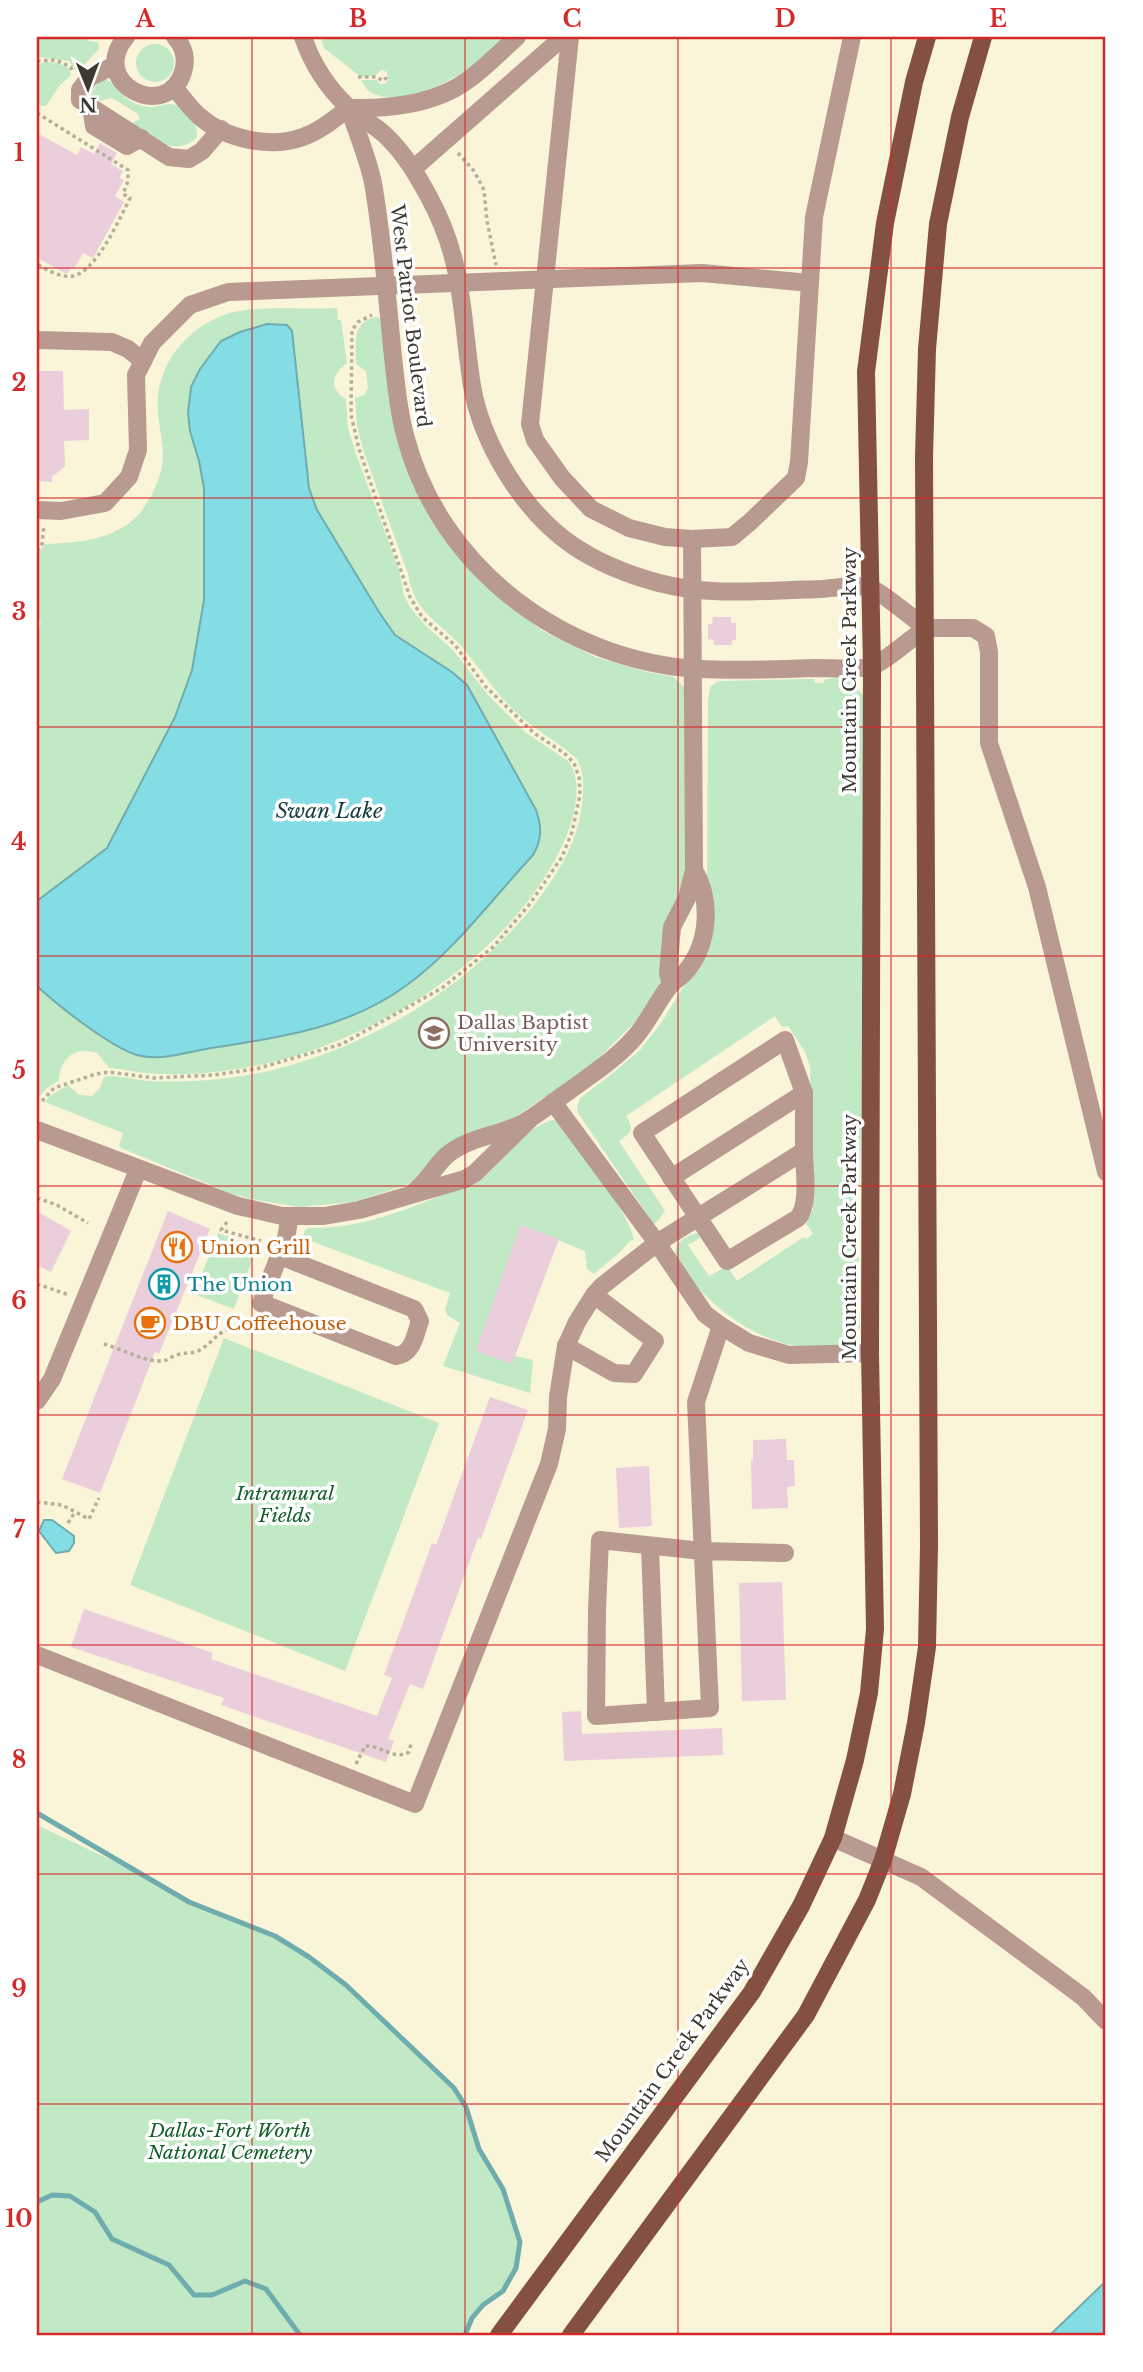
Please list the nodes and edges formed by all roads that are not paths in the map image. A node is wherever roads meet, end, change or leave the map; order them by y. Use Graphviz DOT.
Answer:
graph roads {
  1 [pos="126,37"];
  2 [pos="174,37"];
  3 [pos="303,37"];
  4 [pos="517,37"];
  5 [pos="563,37"];
  6 [pos="570,37"];
  7 [pos="852,37"];
  8 [pos="927,37"];
  9 [pos="983,37"];
  10 [pos="187,45"];
  11 [pos="116,65"];
  12 [pos="174,87"];
  13 [pos="349,108"];
  14 [pos="221,129"];
  15 [pos="413,169"];
  16 [pos="545,279"];
  17 [pos="810,282"];
  18 [pos="460,283"];
  19 [pos="385,285"];
  20 [pos="37,340"];
  21 [pos="143,361"];
  22 [pos="41,510"];
  23 [pos="692,540"];
  24 [pos="870,588"];
  25 [pos="691,589"];
  26 [pos="926,628"];
  27 [pos="872,667"];
  28 [pos="693,669"];
  29 [pos="694,870"];
  30 [pos="671,985"];
  31 [pos="804,1093"];
  32 [pos="553,1102"];
  33 [pos="528,1120"];
  34 [pos="37,1130"];
  35 [pos="804,1151"];
  36 [pos="138,1170"];
  37 [pos="1106,1172"];
  38 [pos="671,1178"];
  39 [pos="410,1194"];
  40 [pos="290,1216"];
  41 [pos="697,1218"];
  42 [pos="657,1243"];
  43 [pos="279,1256"];
  44 [pos="594,1296"];
  45 [pos="721,1326"];
  46 [pos="566,1346"];
  47 [pos="870,1353"];
  48 [pos="37,1401"];
  49 [pos="650,1546"];
  50 [pos="702,1552"];
  51 [pos="785,1553"];
  52 [pos="37,1655"];
  53 [pos="656,1712"];
  54 [pos="833,1838"];
  55 [pos="883,1860"];
  56 [pos="1106,2021"];
  57 [pos="504,2328"];
  58 [pos="571,2335"];
  1 -- 11 [label="street"];
  2 -- 10 [label="street"];
  3 -- 13 [label="street, West Patriot Boulevard"];
  4 -- 13 [label="street"];
  5 -- 15 [label="street"];
  6 -- 16 [label="street"];
  7 -- 17 [label="street"];
  8 -- 24 [label="main road, Mountain Creek Parkway"];
  9 -- 26 [label="main road"];
  10 -- 12 [label="street"];
  11 -- 12 [label="street"];
  11 -- 14 [label="street"];
  12 -- 14 [label="street"];
  13 -- 14 [label="street"];
  13 -- 15 [label="street, West Patriot Boulevard"];
  13 -- 19 [label="street, West Patriot Boulevard"];
  15 -- 18 [label="street, West Patriot Boulevard"];
  16 -- 17 [label="street"];
  16 -- 18 [label="street"];
  16 -- 23 [label="street"];
  17 -- 23 [label="street"];
  18 -- 19 [label="street"];
  18 -- 25 [label="street, West Patriot Boulevard"];
  19 -- 21 [label="street"];
  19 -- 28 [label="street, West Patriot Boulevard"];
  20 -- 21 [label="street"];
  21 -- 22 [label="street"];
  23 -- 25 [label="street"];
  24 -- 25 [label="street, West Patriot Boulevard"];
  24 -- 26 [label="street"];
  24 -- 27 [label="main road, Mountain Creek Parkway"];
  25 -- 28 [label="street"];
  26 -- 27 [label="street"];
  26 -- 37 [label="street"];
  26 -- 55 [label="main road"];
  27 -- 28 [label="street, West Patriot Boulevard"];
  27 -- 47 [label="main road, Mountain Creek Parkway"];
  28 -- 29 [label="street"];
  29 -- 30 [label="street"];
  29 -- 30 [label="street"];
  30 -- 32 [label="street"];
  31 -- 35 [label="street"];
  31 -- 38 [label="street"];
  31 -- 38 [label="street"];
  32 -- 33 [label="street"];
  32 -- 42 [label="street"];
  33 -- 39 [label="street"];
  33 -- 39 [label="street"];
  34 -- 36 [label="street"];
  35 -- 41 [label="street"];
  35 -- 41 [label="street"];
  36 -- 40 [label="street"];
  36 -- 48 [label="street"];
  38 -- 41 [label="street"];
  39 -- 40 [label="street"];
  40 -- 43 [label="street"];
  41 -- 42 [label="street"];
  42 -- 44 [label="street"];
  42 -- 45 [label="street"];
  43 -- 43 [label="street"];
  44 -- 46 [label="street"];
  44 -- 46 [label="street"];
  45 -- 47 [label="street"];
  45 -- 50 [label="street"];
  46 -- 52 [label="street"];
  47 -- 54 [label="main road, Mountain Creek Parkway"];
  49 -- 50 [label="street"];
  49 -- 53 [label="street"];
  49 -- 53 [label="street"];
  50 -- 51 [label="street"];
  50 -- 53 [label="street"];
  54 -- 55 [label="street"];
  54 -- 57 [label="main road, Mountain Creek Parkway"];
  55 -- 56 [label="street"];
  55 -- 58 [label="main road"];
}
